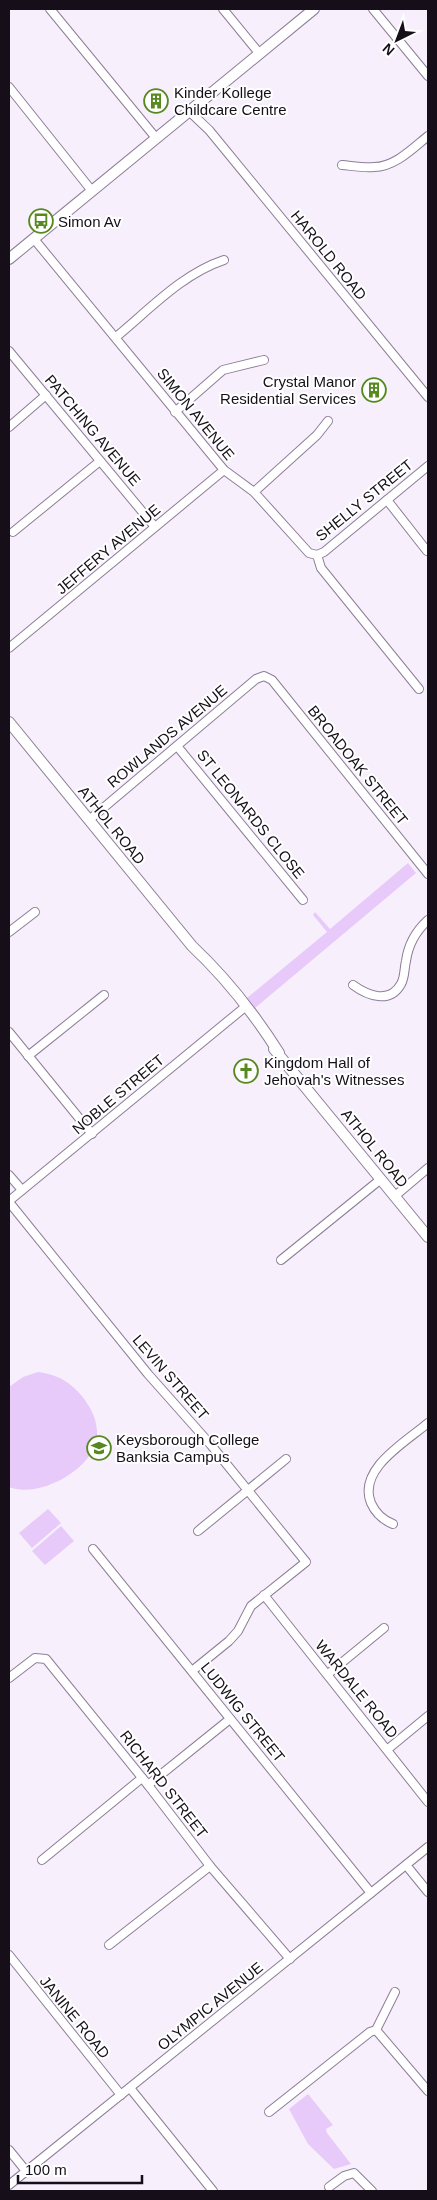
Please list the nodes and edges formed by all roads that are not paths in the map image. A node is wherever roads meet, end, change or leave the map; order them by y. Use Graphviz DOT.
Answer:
graph roads {
  1 [pos="50,9"];
  2 [pos="223,9"];
  3 [pos="314,9"];
  4 [pos="373,9"];
  5 [pos="259,54"];
  6 [pos="428,76"];
  7 [pos="9,87"];
  8 [pos="192,109"];
  9 [pos="428,136"];
  10 [pos="156,138"];
  11 [pos="342,165"];
  12 [pos="92,191"];
  13 [pos="34,239"];
  14 [pos="9,259"];
  15 [pos="224,260"];
  16 [pos="116,337"];
  17 [pos="9,351"];
  18 [pos="264,360"];
  19 [pos="46,395"];
  20 [pos="428,397"];
  21 [pos="176,412"];
  22 [pos="328,421"];
  23 [pos="9,427"];
  24 [pos="100,461"];
  25 [pos="428,466"];
  26 [pos="224,470"];
  27 [pos="254,492"];
  28 [pos="387,500"];
  29 [pos="155,527"];
  30 [pos="13,532"];
  31 [pos="427,551"];
  32 [pos="317,555"];
  33 [pos="9,648"];
  34 [pos="264,676"];
  35 [pos="420,689"];
  36 [pos="9,722"];
  37 [pos="177,746"];
  38 [pos="89,820"];
  39 [pos="428,874"];
  40 [pos="303,900"];
  41 [pos="35,912"];
  42 [pos="428,920"];
  43 [pos="9,932"];
  44 [pos="353,985"];
  45 [pos="104,995"];
  46 [pos="243,1009"];
  47 [pos="9,1032"];
  48 [pos="28,1056"];
  49 [pos="92,1134"];
  50 [pos="428,1168"];
  51 [pos="9,1175"];
  52 [pos="381,1179"];
  53 [pos="22,1190"];
  54 [pos="395,1196"];
  55 [pos="9,1202"];
  56 [pos="428,1237"];
  57 [pos="281,1260"];
  58 [pos="428,1423"];
  59 [pos="286,1459"];
  60 [pos="247,1489"];
  61 [pos="393,1524"];
  62 [pos="198,1531"];
  63 [pos="94,1549"];
  64 [pos="264,1595"];
  65 [pos="384,1628"];
  66 [pos="192,1671"];
  67 [pos="328,1674"];
  68 [pos="9,1678"];
  69 [pos="428,1716"];
  70 [pos="230,1719"];
  71 [pos="388,1749"];
  72 [pos="142,1778"];
  73 [pos="148,1785"];
  74 [pos="428,1802"];
  75 [pos="428,1847"];
  76 [pos="42,1860"];
  77 [pos="406,1865"];
  78 [pos="210,1866"];
  79 [pos="428,1892"];
  80 [pos="371,1893"];
  81 [pos="109,1945"];
  82 [pos="9,1955"];
  83 [pos="290,1959"];
  84 [pos="395,1992"];
  85 [pos="376,2030"];
  86 [pos="130,2088"];
  87 [pos="428,2091"];
  88 [pos="121,2095"];
  89 [pos="269,2112"];
  90 [pos="9,2150"];
  91 [pos="26,2171"];
  92 [pos="9,2186"];
  93 [pos="329,2187"];
  94 [pos="213,2191"];
  95 [pos="372,2191"];
  1 -- 10 [label="street"];
  2 -- 5 [label="street"];
  3 -- 5 [label="main road"];
  4 -- 6 [label="street"];
  5 -- 8 [label="main road"];
  7 -- 12 [label="street"];
  8 -- 10 [label="main road"];
  8 -- 20 [label="street, HAROLD ROAD"];
  9 -- 11 [label="street"];
  10 -- 12 [label="main road"];
  12 -- 13 [label="main road"];
  13 -- 14 [label="main road"];
  13 -- 16 [label="street, SIMON AVENUE"];
  15 -- 16 [label="street"];
  16 -- 21 [label="street, SIMON AVENUE"];
  17 -- 19 [label="street, PATCHING AVENUE"];
  18 -- 21 [label="street"];
  19 -- 23 [label="street"];
  19 -- 24 [label="street, PATCHING AVENUE"];
  21 -- 26 [label="street, SIMON AVENUE"];
  22 -- 27 [label="street"];
  24 -- 29 [label="street, PATCHING AVENUE"];
  24 -- 30 [label="street"];
  25 -- 28 [label="street, SHELLY STREET"];
  26 -- 27 [label="street, SIMON AVENUE"];
  26 -- 29 [label="street, JEFFERY AVENUE"];
  27 -- 32 [label="street, SIMON AVENUE"];
  28 -- 31 [label="street"];
  28 -- 32 [label="street, SHELLY STREET"];
  29 -- 33 [label="street, JEFFERY AVENUE"];
  32 -- 35 [label="street, SIMON AVENUE"];
  34 -- 37 [label="street, ROWLANDS AVENUE"];
  34 -- 39 [label="street, BROADOAK STREET"];
  36 -- 38 [label="main road, ATHOL ROAD"];
  37 -- 38 [label="street, ROWLANDS AVENUE"];
  37 -- 40 [label="street, ST LEONARDS CLOSE"];
  38 -- 46 [label="main road, ATHOL ROAD"];
  41 -- 43 [label="street"];
  42 -- 44 [label="street"];
  45 -- 48 [label="street"];
  46 -- 49 [label="street, NOBLE STREET"];
  46 -- 52 [label="main road, ATHOL ROAD"];
  47 -- 48 [label="street"];
  48 -- 49 [label="street"];
  49 -- 53 [label="street, NOBLE STREET"];
  50 -- 54 [label="street"];
  51 -- 53 [label="street"];
  52 -- 54 [label="main road, ATHOL ROAD"];
  52 -- 57 [label="street"];
  53 -- 55 [label="street, NOBLE STREET"];
  54 -- 56 [label="main road, ATHOL ROAD"];
  55 -- 60 [label="street, LEVIN STREET"];
  58 -- 61 [label="street"];
  59 -- 60 [label="street"];
  60 -- 62 [label="street"];
  60 -- 64 [label="street, LEVIN STREET"];
  63 -- 66 [label="street, LUDWIG STREET"];
  64 -- 66 [label="street, LEVIN STREET"];
  64 -- 67 [label="street, WARDALE ROAD"];
  65 -- 67 [label="street"];
  66 -- 70 [label="street, LUDWIG STREET"];
  67 -- 71 [label="street, WARDALE ROAD"];
  68 -- 72 [label="street, RICHARD STREET"];
  69 -- 71 [label="street"];
  70 -- 73 [label="street"];
  70 -- 80 [label="street, LUDWIG STREET"];
  71 -- 74 [label="street, WARDALE ROAD"];
  72 -- 73 [label="street, RICHARD STREET"];
  72 -- 76 [label="street"];
  73 -- 78 [label="street, RICHARD STREET"];
  75 -- 77 [label="street, OLYMPIC AVENUE"];
  77 -- 79 [label="street"];
  77 -- 80 [label="street, OLYMPIC AVENUE"];
  78 -- 81 [label="street"];
  78 -- 83 [label="street, RICHARD STREET"];
  80 -- 83 [label="street, OLYMPIC AVENUE"];
  82 -- 88 [label="street, JANINE ROAD"];
  83 -- 86 [label="street, OLYMPIC AVENUE"];
  84 -- 85 [label="street"];
  85 -- 87 [label="street"];
  85 -- 89 [label="street"];
  86 -- 88 [label="street, OLYMPIC AVENUE"];
  86 -- 94 [label="street"];
  88 -- 91 [label="street, OLYMPIC AVENUE"];
  90 -- 91 [label="street"];
  91 -- 92 [label="street, OLYMPIC AVENUE"];
  93 -- 95 [label="street"];
}
